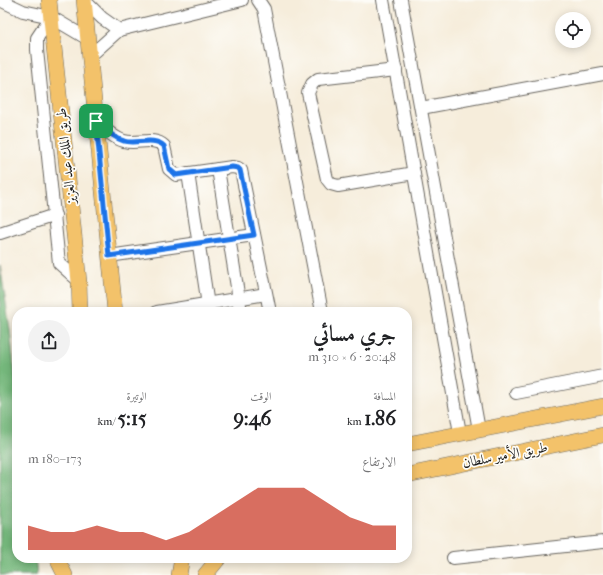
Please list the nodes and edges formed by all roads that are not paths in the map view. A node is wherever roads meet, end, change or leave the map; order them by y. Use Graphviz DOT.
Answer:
graph roads {
  1 [pos="0,0"];
  2 [pos="50,0"];
  3 [pos="84,0"];
  4 [pos="242,0"];
  5 [pos="258,0"];
  6 [pos="402,3"];
  7 [pos="384,4"];
  8 [pos="52,17"];
  9 [pos="119,30"];
  10 [pos="88,39"];
  11 [pos="90,56"];
  12 [pos="396,70"];
  13 [pos="603,74"];
  14 [pos="421,108"];
  15 [pos="96,121"];
  16 [pos="218,169"];
  17 [pos="188,173"];
  18 [pos="414,173"];
  19 [pos="55,215"];
  20 [pos="0,233"];
  21 [pos="254,235"];
  22 [pos="230,239"];
  23 [pos="199,243"];
  24 [pos="109,256"];
  25 [pos="79,280"];
  26 [pos="266,294"];
  27 [pos="238,299"];
  28 [pos="80,307"];
  29 [pos="114,307"];
  30 [pos="208,307"];
  31 [pos="211,307"];
  32 [pos="240,307"];
  33 [pos="269,307"];
  34 [pos="321,307"];
  35 [pos="603,376"];
  36 [pos="516,392"];
  37 [pos="603,406"];
  38 [pos="479,430"];
  39 [pos="460,433"];
  40 [pos="603,435"];
  41 [pos="412,443"];
  42 [pos="412,474"];
  43 [pos="603,542"];
  44 [pos="453,558"];
  45 [pos="59,563"];
  46 [pos="181,563"];
  47 [pos="215,563"];
  48 [pos="65,575"];
  49 [pos="179,575"];
  50 [pos="205,575"];
  1 -- 8 [label="street"];
  2 -- 8 [label="main road, طريق الملك عبد العزيز"];
  3 -- 9 [label="street"];
  3 -- 10 [label="main road"];
  4 -- 9 [label="street"];
  5 -- 34 [label="street"];
  6 -- 7 [label="street"];
  6 -- 14 [label="street"];
  7 -- 12 [label="street"];
  8 -- 10 [label="street"];
  8 -- 19 [label="street"];
  8 -- 25 [label="main road, طريق الملك عبد العزيز"];
  9 -- 11 [label="street"];
  10 -- 11 [label="main road"];
  11 -- 15 [label="main road"];
  12 -- 18 [label="street"];
  12 -- 18 [label="street"];
  13 -- 14 [label="street"];
  14 -- 38 [label="street"];
  15 -- 17 [label="street"];
  15 -- 24 [label="main road"];
  16 -- 17 [label="street"];
  16 -- 21 [label="street"];
  16 -- 22 [label="street"];
  17 -- 23 [label="street"];
  18 -- 39 [label="street"];
  19 -- 20 [label="street"];
  19 -- 25 [label="street"];
  21 -- 22 [label="street"];
  21 -- 26 [label="street"];
  22 -- 23 [label="street"];
  22 -- 27 [label="street"];
  23 -- 24 [label="street"];
  23 -- 30 [label="street"];
  24 -- 29 [label="main road"];
  25 -- 28 [label="main road, طريق الملك عبد العزيز"];
  26 -- 27 [label="street"];
  26 -- 33 [label="street"];
  27 -- 31 [label="street"];
  27 -- 32 [label="street"];
  35 -- 36 [label="street"];
  37 -- 38 [label="main road"];
  38 -- 39 [label="main road"];
  39 -- 41 [label="main road"];
  40 -- 42 [label="main road, طريق الأمير سلطان"];
  43 -- 44 [label="street"];
  45 -- 48 [label="main road"];
  46 -- 49 [label="main road"];
  47 -- 50 [label="main road"];
}
